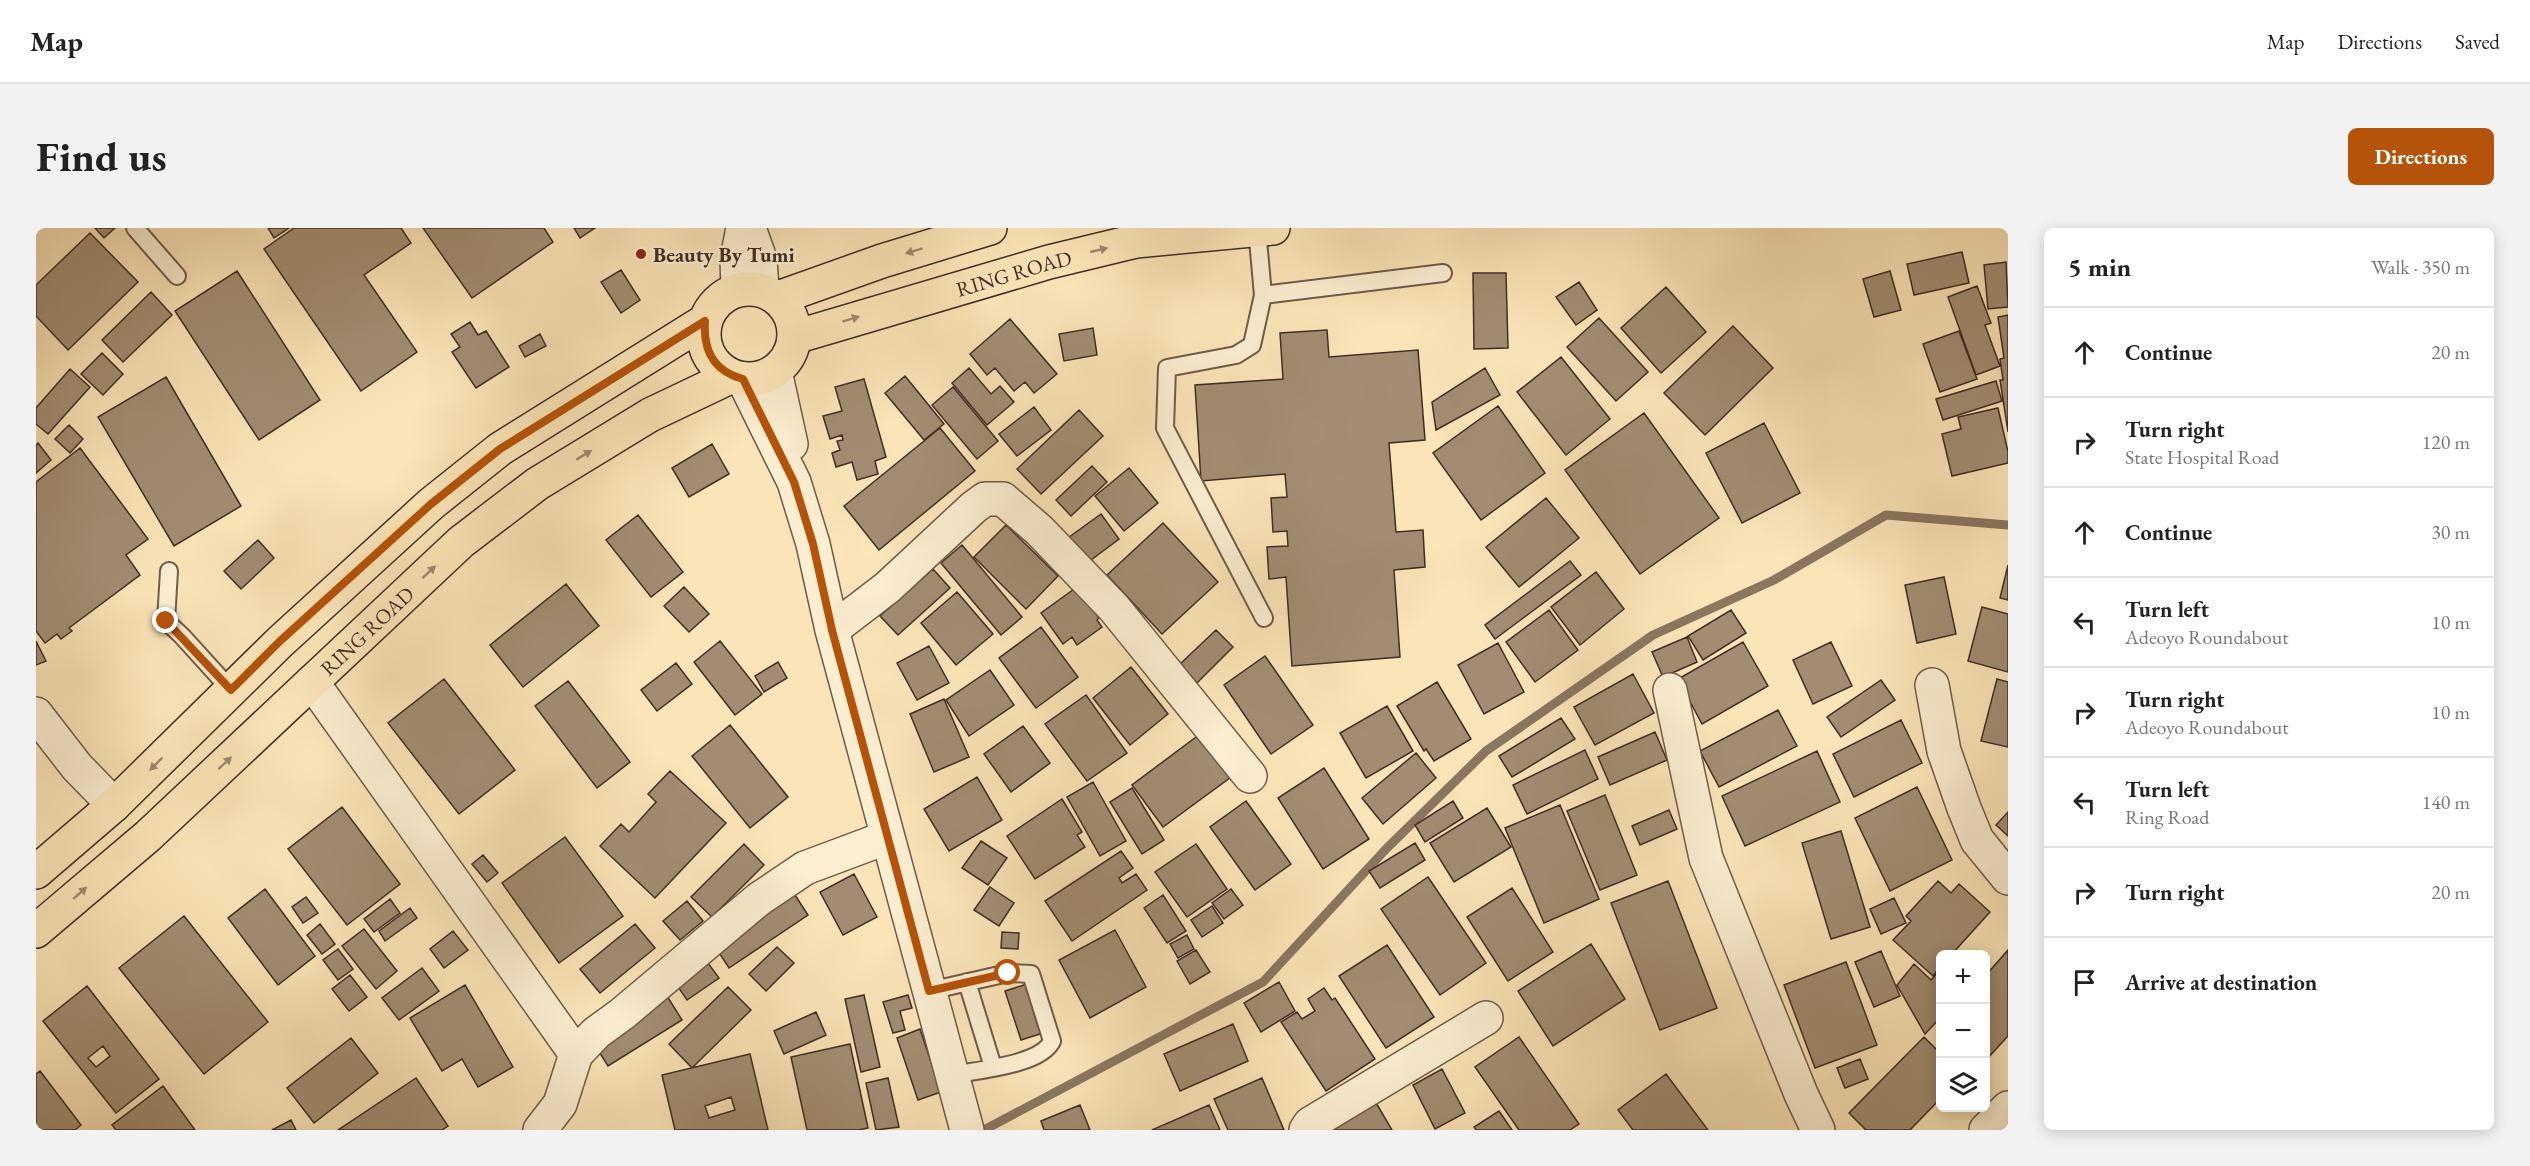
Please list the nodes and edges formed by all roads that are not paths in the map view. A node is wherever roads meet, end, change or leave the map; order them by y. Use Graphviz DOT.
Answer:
graph roads {
  1 [pos="135,228"];
  2 [pos="743,228"];
  3 [pos="749,228"];
  4 [pos="990,228"];
  5 [pos="1265,228"];
  6 [pos="1443,273"];
  7 [pos="177,276"];
  8 [pos="760,292"];
  9 [pos="1263,295"];
  10 [pos="705,321"];
  11 [pos="795,337"];
  12 [pos="775,371"];
  13 [pos="737,377"];
  14 [pos="794,482"];
  15 [pos="169,571"];
  16 [pos="1264,618"];
  17 [pos="832,630"];
  18 [pos="312,682"];
  19 [pos="1932,685"];
  20 [pos="231,690"];
  21 [pos="1670,690"];
  22 [pos="36,714"];
  23 [pos="1250,776"];
  24 [pos="114,805"];
  25 [pos="888,837"];
  26 [pos="36,872"];
  27 [pos="2008,878"];
  28 [pos="36,931"];
  29 [pos="968,982"];
  30 [pos="929,991"];
  31 [pos="1486,1017"];
  32 [pos="576,1054"];
  33 [pos="993,1067"];
  34 [pos="952,1075"];
  35 [pos="2008,1108"];
  36 [pos="966,1126"];
  37 [pos="540,1130"];
  38 [pos="1306,1130"];
  39 [pos="1818,1130"];
  40 [pos="1986,1130"];
  1 -- 7 [label="lane"];
  2 -- 8 [label="street"];
  3 -- 8 [label="street"];
  4 -- 8 [label="main road, one-way"];
  5 -- 9 [label="lane"];
  11 -- 5 [label="main road, RING ROAD, one-way"];
  6 -- 9 [label="lane"];
  8 -- 10 [label="main road"];
  8 -- 11 [label="main road"];
  9 -- 16 [label="lane"];
  10 -- 13 [label="main road"];
  10 -- 20 [label="main road"];
  11 -- 12 [label="main road"];
  12 -- 13 [label="main road"];
  12 -- 14 [label="street"];
  13 -- 14 [label="street"];
  18 -- 13 [label="main road, RING ROAD, one-way"];
  14 -- 17 [label="street"];
  15 -- 20 [label="lane"];
  17 -- 23 [label="street"];
  17 -- 25 [label="street"];
  28 -- 18 [label="main road, RING ROAD, one-way"];
  18 -- 32 [label="street"];
  19 -- 27 [label="street"];
  20 -- 24 [label="main road, one-way"];
  21 -- 39 [label="street"];
  22 -- 24 [label="street"];
  24 -- 26 [label="main road"];
  25 -- 30 [label="street"];
  25 -- 32 [label="street"];
  29 -- 30 [label="lane"];
  29 -- 33 [label="lane"];
  29 -- 33 [label="lane"];
  30 -- 34 [label="street"];
  31 -- 38 [label="street"];
  32 -- 37 [label="street"];
  33 -- 34 [label="lane"];
  34 -- 36 [label="street"];
  35 -- 40 [label="street"];
}
